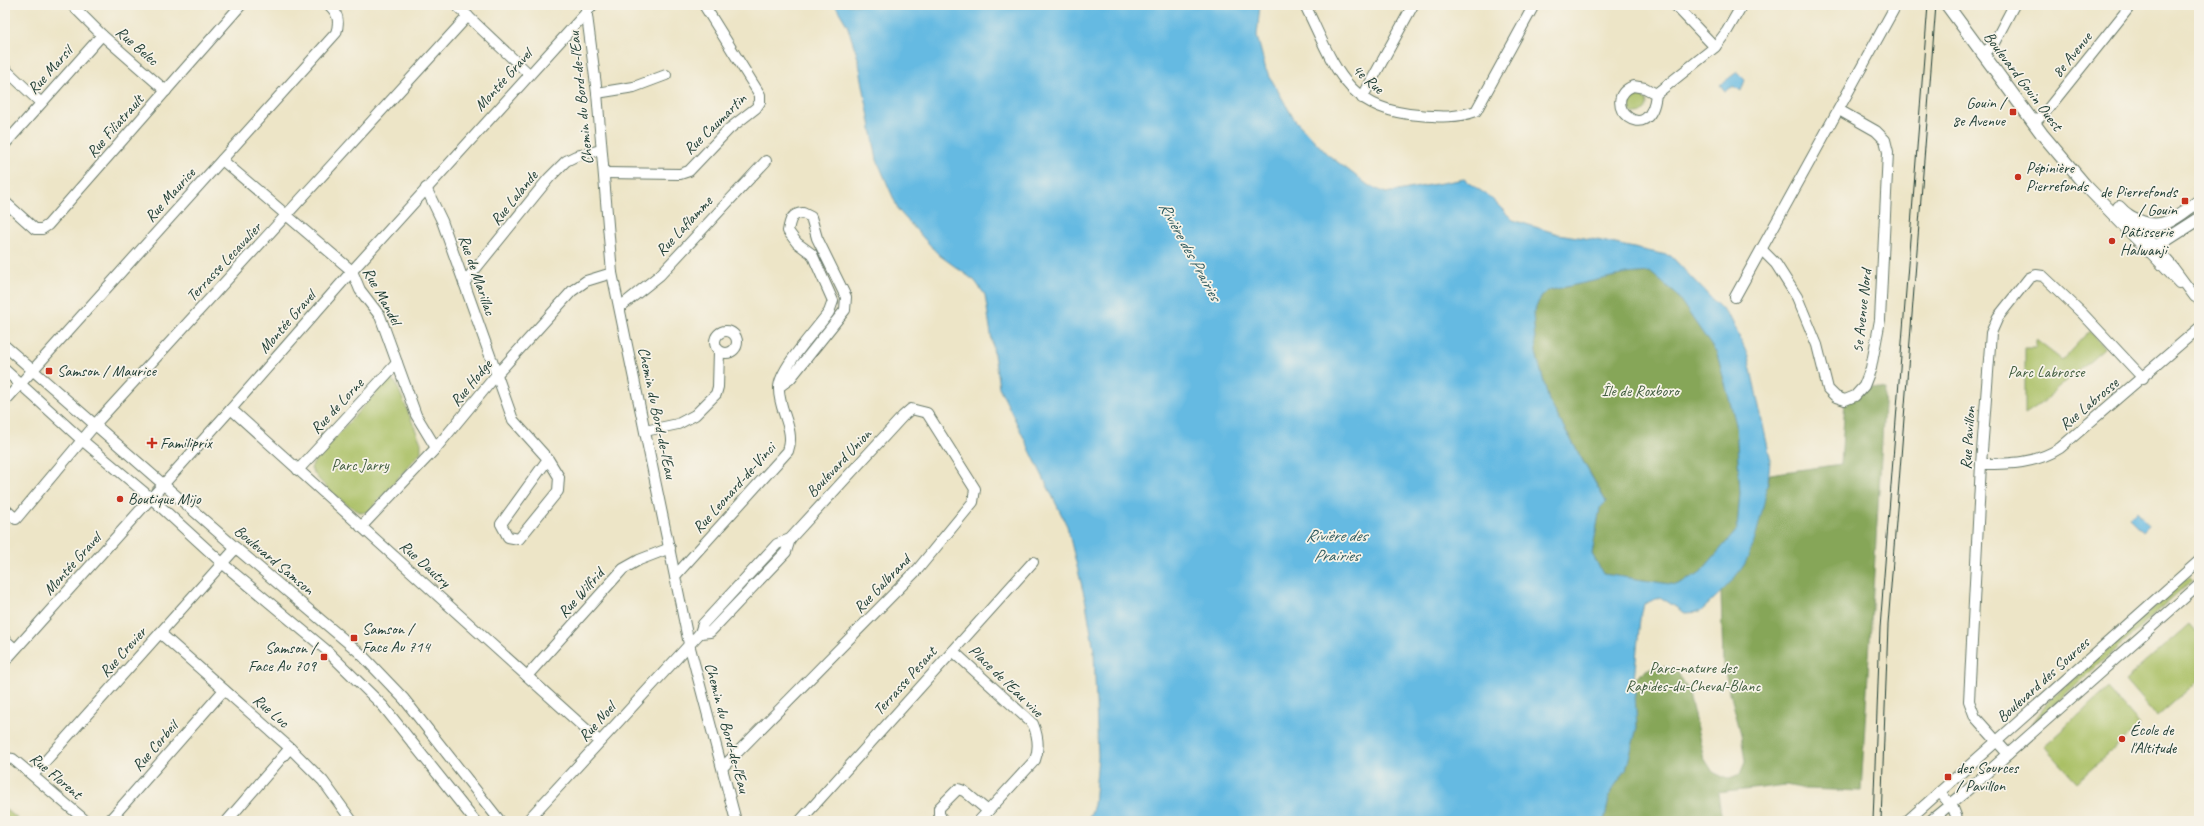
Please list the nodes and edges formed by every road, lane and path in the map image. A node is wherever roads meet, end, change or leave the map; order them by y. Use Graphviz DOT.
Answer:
graph roads {
  1 [pos="72,5"];
  2 [pos="241,5"];
  3 [pos="329,5"];
  4 [pos="456,5"];
  5 [pos="704,5"];
  6 [pos="1305,5"];
  7 [pos="1413,5"];
  8 [pos="1534,5"];
  9 [pos="1675,5"];
  10 [pos="1742,5"];
  11 [pos="1896,5"];
  12 [pos="1947,5"];
  13 [pos="2014,5"];
  14 [pos="2131,5"];
  15 [pos="588,7"];
  16 [pos="468,16"];
  17 [pos="102,35"];
  18 [pos="1715,47"];
  19 [pos="1982,54"];
  20 [pos="5,69"];
  21 [pos="529,74"];
  22 [pos="666,75"];
  23 [pos="166,91"];
  24 [pos="597,93"];
  25 [pos="1656,94"];
  26 [pos="1362,98"];
  27 [pos="41,103"];
  28 [pos="1839,110"];
  29 [pos="2034,122"];
  30 [pos="5,144"];
  31 [pos="601,150"];
  32 [pos="2061,156"];
  33 [pos="222,160"];
  34 [pos="766,161"];
  35 [pos="604,173"];
  36 [pos="426,188"];
  37 [pos="2199,201"];
  38 [pos="5,202"];
  39 [pos="288,215"];
  40 [pos="2128,216"];
  41 [pos="2199,219"];
  42 [pos="1762,250"];
  43 [pos="2152,250"];
  44 [pos="352,271"];
  45 [pos="612,273"];
  46 [pos="464,283"];
  47 [pos="1735,297"];
  48 [pos="2197,300"];
  49 [pos="833,301"];
  50 [pos="846,302"];
  51 [pos="620,307"];
  52 [pos="2199,328"];
  53 [pos="5,346"];
  54 [pos="719,351"];
  55 [pos="397,363"];
  56 [pos="5,370"];
  57 [pos="32,370"];
  58 [pos="498,373"];
  59 [pos="2143,378"];
  60 [pos="20,384"];
  61 [pos="778,387"];
  62 [pos="5,401"];
  63 [pos="231,409"];
  64 [pos="911,409"];
  65 [pos="95,425"];
  66 [pos="645,432"];
  67 [pos="83,440"];
  68 [pos="436,448"];
  69 [pos="548,459"];
  70 [pos="1981,464"];
  71 [pos="298,470"];
  72 [pos="163,484"];
  73 [pos="151,498"];
  74 [pos="5,508"];
  75 [pos="361,527"];
  76 [pos="236,548"];
  77 [pos="670,548"];
  78 [pos="2199,561"];
  79 [pos="1033,562"];
  80 [pos="222,564"];
  81 [pos="675,576"];
  82 [pos="2199,585"];
  83 [pos="160,633"];
  84 [pos="5,640"];
  85 [pos="689,644"];
  86 [pos="15,649"];
  87 [pos="953,651"];
  88 [pos="5,661"];
  89 [pos="527,676"];
  90 [pos="224,690"];
  91 [pos="1997,741"];
  92 [pos="599,742"];
  93 [pos="290,748"];
  94 [pos="2008,754"];
  95 [pos="5,758"];
  96 [pos="723,767"];
  97 [pos="33,775"];
  98 [pos="1940,792"];
  99 [pos="1951,804"];
  100 [pos="988,811"];
  101 [pos="86,821"];
  102 [pos="109,821"];
  103 [pos="227,821"];
  104 [pos="352,821"];
  105 [pos="475,821"];
  106 [pos="500,821"];
  107 [pos="527,821"];
  108 [pos="736,821"];
  109 [pos="802,821"];
  110 [pos="943,821"];
  111 [pos="979,821"];
  112 [pos="1907,821"];
  113 [pos="1930,821"];
  114 [pos="1958,821"];
  1 -- 17 [label="street, Rue Belec"];
  2 -- 23 [label="street, Rue Filiatrault"];
  3 -- 33 [label="street, Rue Maurice"];
  4 -- 16 [label="street"];
  5 -- 35 [label="street, Rue Caumartin"];
  6 -- 26 [label="street, 4e Rue"];
  7 -- 26 [label="street"];
  8 -- 26 [label="street, 4e Rue"];
  9 -- 18 [label="street"];
  10 -- 18 [label="street"];
  11 -- 28 [label="street"];
  12 -- 19 [label="main road, Boulevard Gouin Ouest"];
  13 -- 19 [label="street"];
  14 -- 29 [label="street, 8e Avenue"];
  15 -- 21 [label="street, Montée Gravel"];
  15 -- 24 [label="street, Chemin du Bord-de-l'Eau"];
  16 -- 21 [label="street"];
  16 -- 39 [label="street, Terrasse Lecavalier"];
  17 -- 23 [label="street, Rue Belec"];
  17 -- 27 [label="street, Rue Marsil"];
  18 -- 25 [label="street"];
  19 -- 29 [label="main road, Boulevard Gouin Ouest"];
  20 -- 27 [label="street"];
  21 -- 36 [label="street, Montée Gravel"];
  22 -- 24 [label="street"];
  23 -- 38 [label="street, Rue Filiatrault"];
  24 -- 31 [label="street, Chemin du Bord-de-l'Eau"];
  27 -- 30 [label="street, Rue Marsil"];
  28 -- 42 [label="street"];
  28 -- 42 [label="street, 5e Avenue Nord"];
  29 -- 32 [label="main road, Boulevard Gouin Ouest"];
  31 -- 35 [label="street, Chemin du Bord-de-l'Eau"];
  31 -- 46 [label="street, Rue Lalande"];
  32 -- 40 [label="main road, Boulevard Gouin Ouest"];
  32 -- 43 [label="main road, Boulevard Gouin Ouest"];
  33 -- 39 [label="street, Rue Mandel"];
  33 -- 57 [label="street, Rue Maurice"];
  34 -- 51 [label="street, Rue Laflamme"];
  35 -- 45 [label="street, Chemin du Bord-de-l'Eau"];
  36 -- 44 [label="street, Montée Gravel"];
  36 -- 46 [label="street, Rue de Marillac"];
  37 -- 40 [label="main road"];
  39 -- 44 [label="street, Rue Mandel"];
  39 -- 65 [label="street, Terrasse Lecavalier"];
  40 -- 43 [label="street, Boulevard Gouin Ouest"];
  41 -- 43 [label="main road"];
  42 -- 47 [label="street"];
  43 -- 48 [label="street, Boulevard Gouin Ouest"];
  44 -- 55 [label="street, Rue Mandel"];
  44 -- 63 [label="street, Montée Gravel"];
  45 -- 51 [label="street, Chemin du Bord-de-l'Eau"];
  45 -- 58 [label="street, Rue Hodge"];
  46 -- 58 [label="street, Rue de Marillac"];
  49 -- 50 [label="street"];
  49 -- 50 [label="street"];
  49 -- 61 [label="street"];
  50 -- 61 [label="street"];
  51 -- 66 [label="street, Chemin du Bord-de-l'Eau"];
  52 -- 59 [label="street, Rue Labrosse"];
  53 -- 57 [label="street, Boulevard Samson"];
  54 -- 66 [label="street"];
  55 -- 68 [label="street, Rue Mandel"];
  55 -- 71 [label="street, Rue de Lorne"];
  56 -- 60 [label="street"];
  57 -- 60 [label="street, Rue Maurice"];
  57 -- 65 [label="street, Boulevard Samson"];
  58 -- 68 [label="street, Rue Hodge"];
  58 -- 69 [label="street, Rue de Marillac"];
  59 -- 70 [label="street, Rue Labrosse"];
  59 -- 70 [label="street, Rue Pavillon"];
  60 -- 62 [label="street, Rue Maurice"];
  60 -- 67 [label="street"];
  61 -- 81 [label="street, Rue Leonard-de-Vinci"];
  63 -- 71 [label="street, Rue Dautry"];
  63 -- 72 [label="street, Montée Gravel"];
  64 -- 85 [label="street, Boulevard Union"];
  64 -- 96 [label="street, Rue Galbrand"];
  65 -- 67 [label="street, Terrasse Lecavalier"];
  65 -- 72 [label="street, Boulevard Samson"];
  66 -- 77 [label="street, Chemin du Bord-de-l'Eau"];
  67 -- 73 [label="street"];
  67 -- 74 [label="street, Terrasse Lecavalier"];
  68 -- 75 [label="street, Rue Hodge"];
  69 -- 69 [label="street, Rue de Marillac"];
  70 -- 91 [label="street, Rue Pavillon"];
  71 -- 75 [label="street, Rue Dautry"];
  72 -- 73 [label="street, Montée Gravel"];
  72 -- 76 [label="street, Boulevard Samson"];
  73 -- 80 [label="street"];
  73 -- 86 [label="street, Montée Gravel"];
  75 -- 89 [label="street, Rue Dautry"];
  76 -- 80 [label="street, Rue Crevier"];
  76 -- 106 [label="street, Boulevard Samson"];
  77 -- 81 [label="street, Chemin du Bord-de-l'Eau"];
  77 -- 89 [label="street, Rue Wilfrid"];
  78 -- 91 [label="street, Boulevard des Sources"];
  79 -- 87 [label="street, Terrasse Pesant"];
  80 -- 83 [label="street, Rue Crevier"];
  80 -- 105 [label="street"];
  81 -- 85 [label="street, Chemin du Bord-de-l'Eau"];
  82 -- 94 [label="street, Boulevard des Sources"];
  83 -- 90 [label="street, Rue Luc"];
  83 -- 97 [label="street, Rue Crevier"];
  84 -- 86 [label="street"];
  85 -- 92 [label="street, Rue Noel"];
  85 -- 96 [label="street, Chemin du Bord-de-l'Eau"];
  86 -- 88 [label="street, Montée Gravel"];
  87 -- 100 [label="street, Place de l'Eau vive"];
  87 -- 109 [label="street, Terrasse Pesant"];
  89 -- 92 [label="street, Rue Dautry"];
  90 -- 93 [label="street, Rue Luc"];
  90 -- 102 [label="street, Rue Corbeil"];
  91 -- 94 [label="street, Rue Pavillon"];
  91 -- 98 [label="street, Boulevard des Sources"];
  92 -- 107 [label="street, Rue Noel"];
  93 -- 103 [label="street"];
  93 -- 104 [label="street, Rue Luc"];
  94 -- 99 [label="street, Boulevard des Sources"];
  95 -- 97 [label="street, Rue Florent"];
  96 -- 108 [label="street, Chemin du Bord-de-l'Eau"];
  97 -- 101 [label="street, Rue Florent"];
  98 -- 99 [label="street"];
  98 -- 112 [label="street, Boulevard des Sources"];
  99 -- 113 [label="street, Boulevard des Sources"];
  99 -- 114 [label="street"];
  100 -- 110 [label="street"];
  100 -- 111 [label="street, Place de l'Eau vive"];
}
